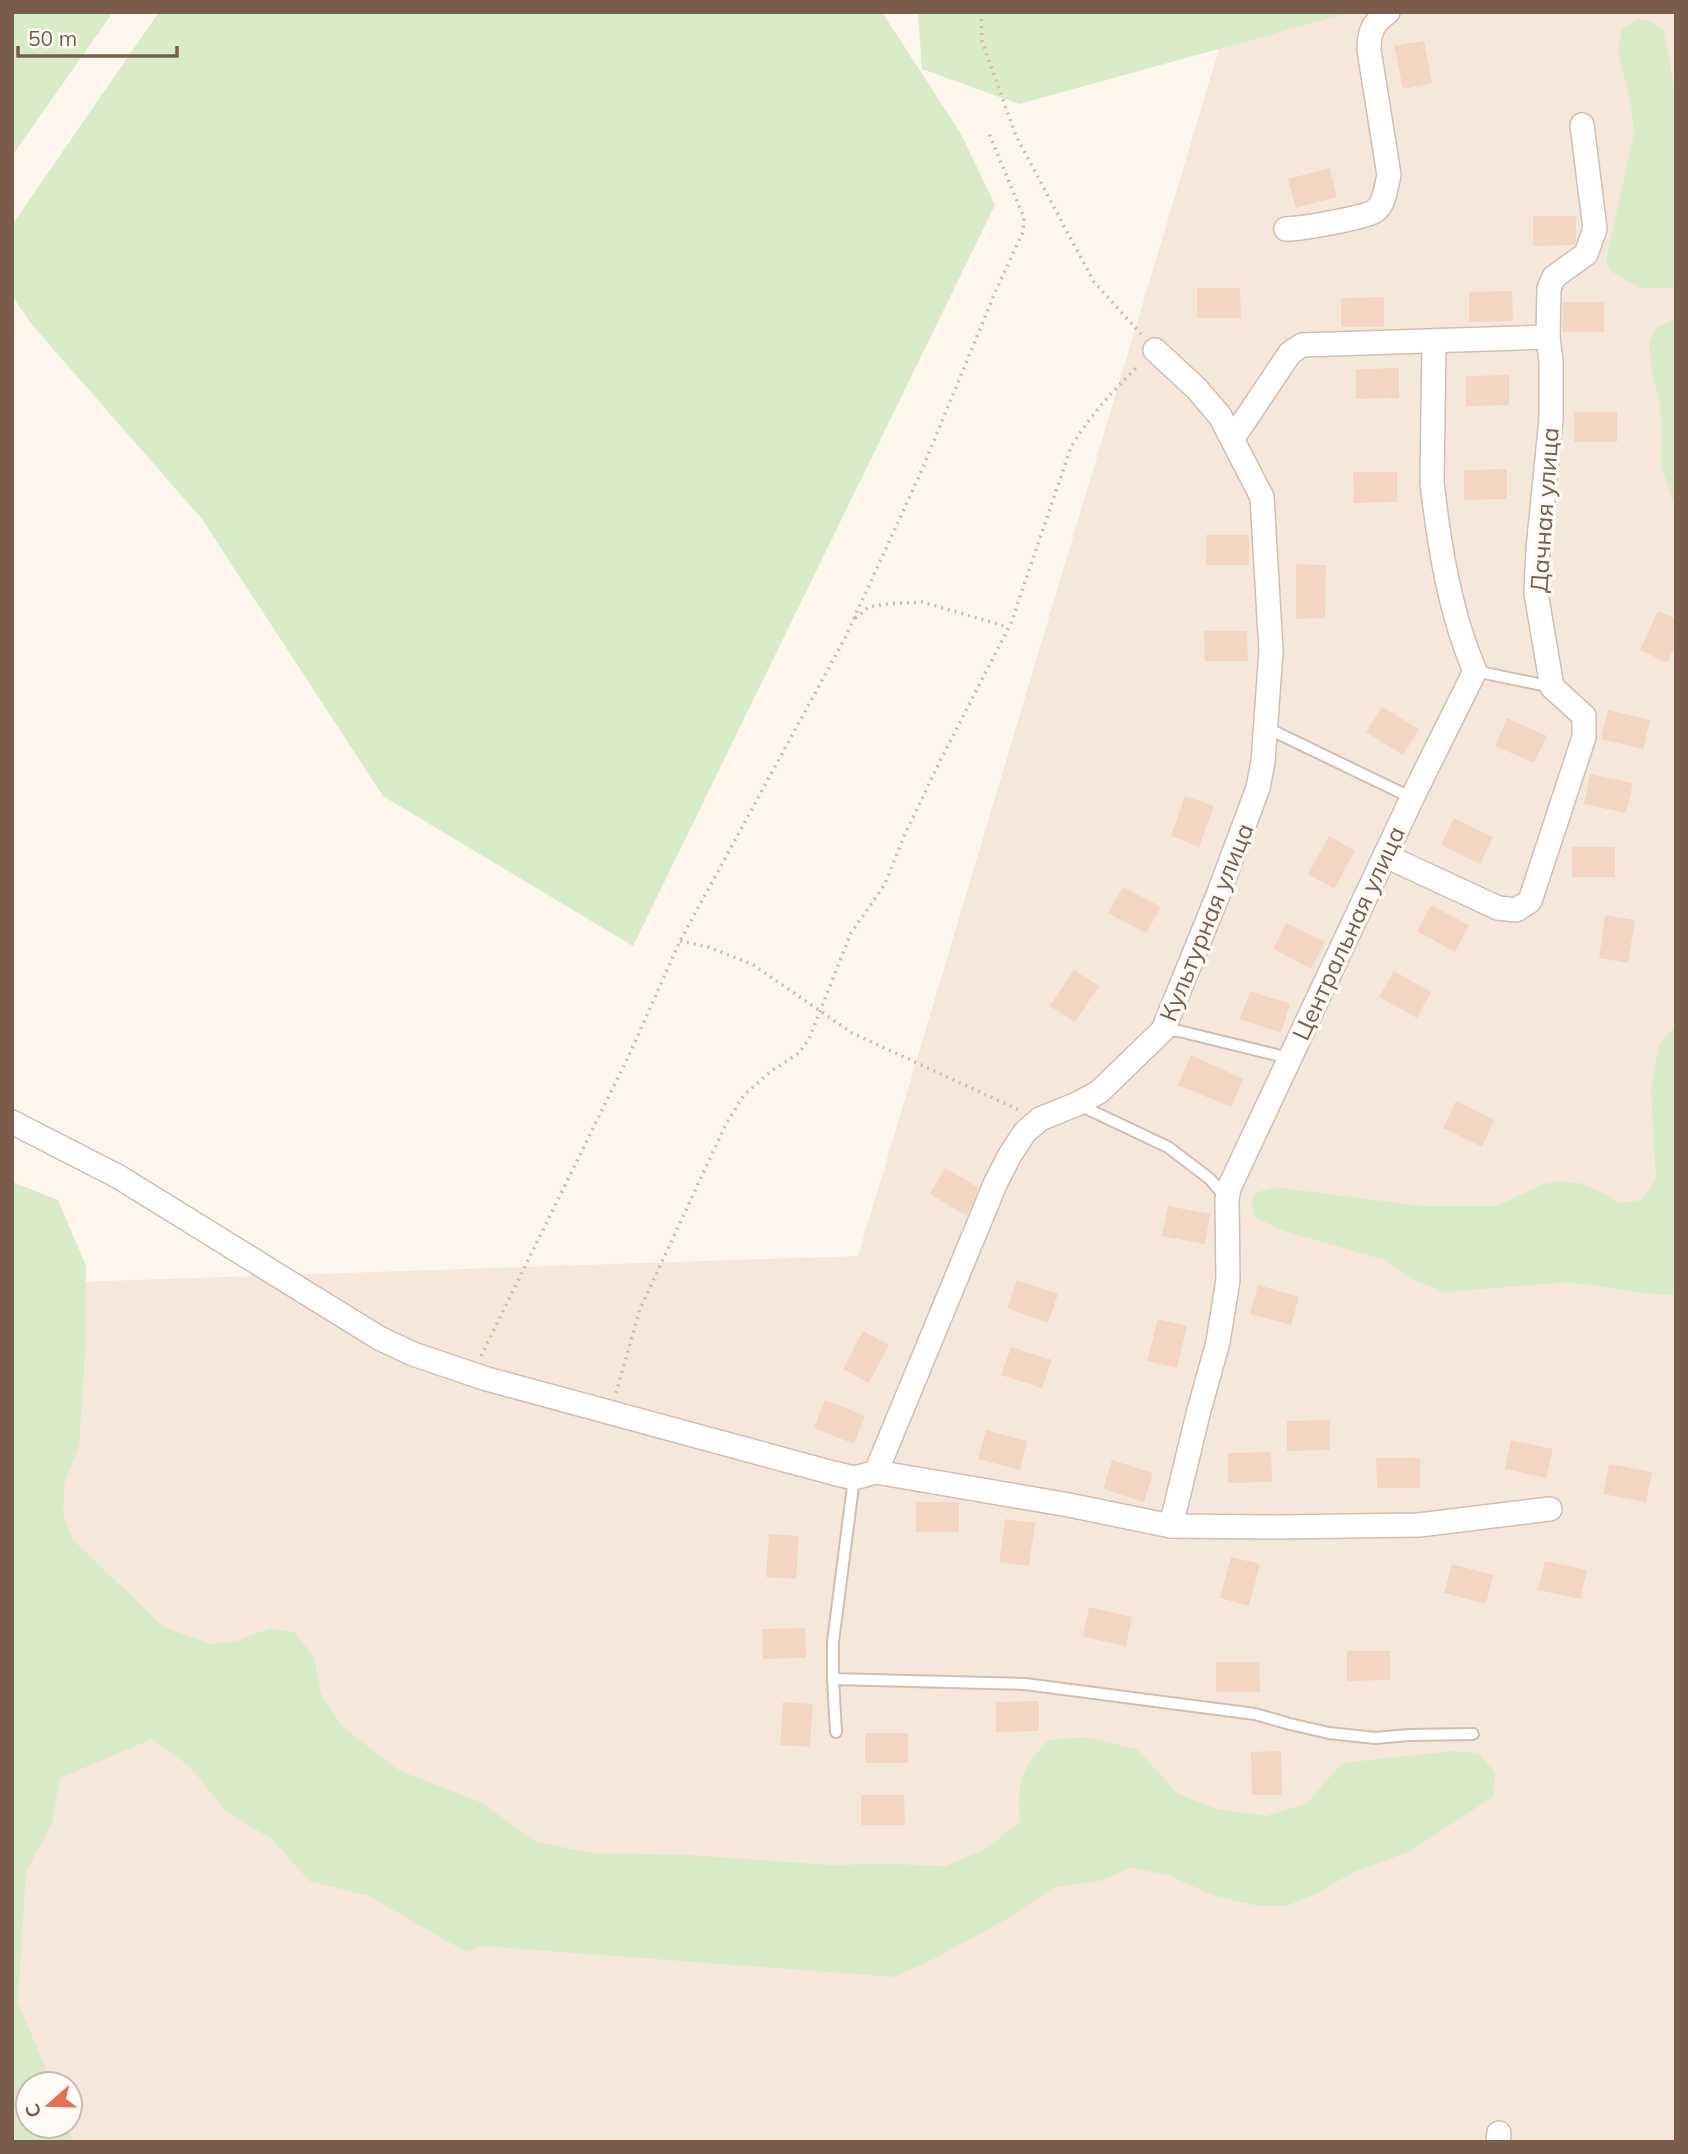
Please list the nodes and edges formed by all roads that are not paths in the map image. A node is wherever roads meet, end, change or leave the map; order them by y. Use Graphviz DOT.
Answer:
graph roads {
  1 [pos="1388,12"];
  2 [pos="1582,125"];
  3 [pos="1286,229"];
  4 [pos="1548,337"];
  5 [pos="1434,342"];
  6 [pos="1155,350"];
  7 [pos="1233,438"];
  8 [pos="1475,671"];
  9 [pos="1552,687"];
  10 [pos="1265,727"];
  11 [pos="1412,798"];
  12 [pos="1386,856"];
  13 [pos="1163,1030"];
  14 [pos="1289,1058"];
  15 [pos="1077,1104"];
  16 [pos="12,1122"];
  17 [pos="1227,1200"];
  18 [pos="865,1475"];
  19 [pos="1550,1509"];
  20 [pos="1171,1526"];
  21 [pos="832,1679"];
  22 [pos="836,1732"];
  23 [pos="1473,1734"];
  1 -- 3 [label="street"];
  2 -- 4 [label="street, Дачная улица"];
  4 -- 5 [label="street"];
  4 -- 9 [label="street, Дачная улица"];
  5 -- 7 [label="street"];
  5 -- 8 [label="street"];
  6 -- 7 [label="street, Культурная улица"];
  7 -- 10 [label="street, Культурная улица"];
  8 -- 9 [label="lane"];
  8 -- 11 [label="street, Центральная улица"];
  9 -- 12 [label="street"];
  10 -- 11 [label="lane"];
  10 -- 13 [label="street, Культурная улица"];
  11 -- 12 [label="street, Центральная улица"];
  12 -- 14 [label="street, Центральная улица"];
  13 -- 14 [label="lane"];
  13 -- 15 [label="street, Культурная улица"];
  14 -- 17 [label="street, Центральная улица"];
  15 -- 17 [label="lane"];
  15 -- 18 [label="street, Культурная улица"];
  16 -- 18 [label="street"];
  17 -- 20 [label="street, Центральная улица"];
  18 -- 20 [label="street"];
  18 -- 21 [label="lane"];
  19 -- 20 [label="street"];
  21 -- 22 [label="lane"];
  21 -- 23 [label="lane"];
}
